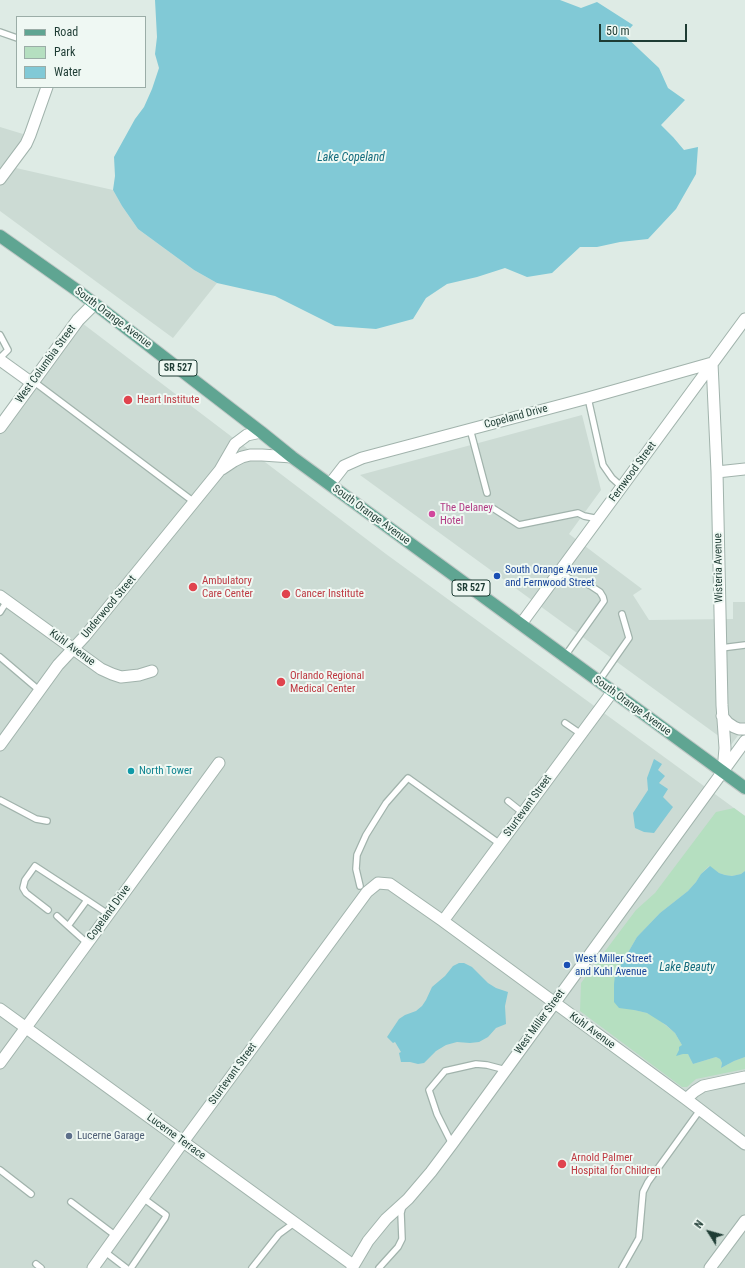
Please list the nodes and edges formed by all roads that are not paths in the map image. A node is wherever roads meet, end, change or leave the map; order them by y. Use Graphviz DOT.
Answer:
graph roads {
  1 [pos="0,32"];
  2 [pos="16,38"];
  3 [pos="47,88"];
  4 [pos="0,179"];
  5 [pos="0,236"];
  6 [pos="94,304"];
  7 [pos="745,319"];
  8 [pos="0,335"];
  9 [pos="0,359"];
  10 [pos="712,363"];
  11 [pos="32,382"];
  12 [pos="588,398"];
  13 [pos="0,427"];
  14 [pos="470,429"];
  15 [pos="261,432"];
  16 [pos="292,457"];
  17 [pos="745,469"];
  18 [pos="220,470"];
  19 [pos="717,472"];
  20 [pos="330,484"];
  21 [pos="622,487"];
  22 [pos="487,493"];
  23 [pos="194,502"];
  24 [pos="491,507"];
  25 [pos="599,519"];
  26 [pos="560,572"];
  27 [pos="4,598"];
  28 [pos="0,612"];
  29 [pos="622,614"];
  30 [pos="521,624"];
  31 [pos="745,645"];
  32 [pos="721,648"];
  33 [pos="73,649"];
  34 [pos="565,656"];
  35 [pos="0,657"];
  36 [pos="152,671"];
  37 [pos="599,681"];
  38 [pos="40,691"];
  39 [pos="612,691"];
  40 [pos="722,716"];
  41 [pos="565,723"];
  42 [pos="745,730"];
  43 [pos="581,734"];
  44 [pos="2,740"];
  45 [pos="745,741"];
  46 [pos="219,762"];
  47 [pos="723,772"];
  48 [pos="745,788"];
  49 [pos="0,800"];
  50 [pos="508,801"];
  51 [pos="523,813"];
  52 [pos="47,821"];
  53 [pos="500,844"];
  54 [pos="378,883"];
  55 [pos="360,886"];
  56 [pos="87,900"];
  57 [pos="48,910"];
  58 [pos="108,914"];
  59 [pos="57,916"];
  60 [pos="443,922"];
  61 [pos="68,926"];
  62 [pos="87,942"];
  63 [pos="554,1002"];
  64 [pos="0,1008"];
  65 [pos="26,1027"];
  66 [pos="0,1063"];
  67 [pos="506,1070"];
  68 [pos="745,1077"];
  69 [pos="686,1099"];
  70 [pos="700,1110"];
  71 [pos="183,1142"];
  72 [pos="452,1144"];
  73 [pos="745,1144"];
  74 [pos="0,1170"];
  75 [pos="31,1194"];
  76 [pos="143,1198"];
  77 [pos="71,1202"];
  78 [pos="404,1202"];
  79 [pos="745,1221"];
  80 [pos="294,1223"];
  81 [pos="116,1236"];
  82 [pos="104,1252"];
  83 [pos="352,1267"];
  84 [pos="93,1268"];
  85 [pos="126,1268"];
  86 [pos="131,1268"];
  87 [pos="252,1268"];
  88 [pos="379,1268"];
  89 [pos="622,1268"];
  90 [pos="710,1268"];
  1 -- 2 [label="lane"];
  3 -- 4 [label="street"];
  5 -- 6 [label="main road, South Orange Avenue / SR 527"];
  6 -- 11 [label="street, West Columbia Street"];
  6 -- 15 [label="main road, South Orange Avenue / SR 527"];
  7 -- 10 [label="street, Fernwood Street"];
  8 -- 9 [label="lane"];
  9 -- 11 [label="street"];
  10 -- 12 [label="street, Copeland Drive"];
  10 -- 19 [label="street, Wisteria Avenue"];
  10 -- 21 [label="street, Fernwood Street"];
  11 -- 13 [label="street, West Columbia Street"];
  11 -- 23 [label="lane"];
  12 -- 14 [label="street, Copeland Drive"];
  12 -- 21 [label="lane"];
  14 -- 20 [label="street, Copeland Drive"];
  14 -- 22 [label="lane"];
  15 -- 16 [label="main road, South Orange Avenue / SR 527"];
  15 -- 18 [label="street, Underwood Street"];
  16 -- 18 [label="street, Underwood Street"];
  16 -- 20 [label="main road, South Orange Avenue / SR 527"];
  17 -- 19 [label="street"];
  18 -- 23 [label="street, Underwood Street"];
  19 -- 32 [label="street, Wisteria Avenue"];
  20 -- 30 [label="main road, South Orange Avenue / SR 527"];
  21 -- 25 [label="street, Fernwood Street"];
  23 -- 33 [label="street, Underwood Street"];
  24 -- 25 [label="lane"];
  25 -- 26 [label="street, Fernwood Street"];
  26 -- 30 [label="street, Fernwood Street"];
  26 -- 34 [label="lane"];
  27 -- 28 [label="lane"];
  27 -- 33 [label="street, Kuhl Avenue"];
  29 -- 37 [label="lane"];
  30 -- 34 [label="main road, South Orange Avenue / SR 527"];
  31 -- 32 [label="lane"];
  32 -- 40 [label="street, Wisteria Avenue"];
  33 -- 36 [label="street, Kuhl Avenue"];
  33 -- 38 [label="street, Underwood Street"];
  34 -- 37 [label="main road, South Orange Avenue / SR 527"];
  35 -- 38 [label="lane"];
  37 -- 39 [label="main road, South Orange Avenue / SR 527"];
  38 -- 44 [label="street, Underwood Street"];
  39 -- 43 [label="street, Sturtevant Street"];
  39 -- 47 [label="main road, South Orange Avenue / SR 527"];
  40 -- 42 [label="street"];
  40 -- 47 [label="street, Wisteria Avenue"];
  41 -- 43 [label="lane"];
  43 -- 51 [label="street, Sturtevant Street"];
  45 -- 47 [label="street, West Miller Street"];
  46 -- 58 [label="street, Copeland Drive"];
  47 -- 48 [label="main road, South Orange Avenue / SR 527"];
  47 -- 63 [label="street, West Miller Street"];
  49 -- 52 [label="lane"];
  50 -- 51 [label="lane"];
  51 -- 53 [label="street, Sturtevant Street"];
  53 -- 55 [label="lane"];
  53 -- 60 [label="street, Sturtevant Street"];
  54 -- 60 [label="street, Kuhl Avenue"];
  54 -- 71 [label="street, Sturtevant Street"];
  56 -- 57 [label="lane"];
  56 -- 58 [label="lane"];
  56 -- 61 [label="lane"];
  58 -- 62 [label="street, Copeland Drive"];
  59 -- 61 [label="lane"];
  60 -- 63 [label="street, Kuhl Avenue"];
  61 -- 62 [label="lane"];
  62 -- 65 [label="street, Copeland Drive"];
  63 -- 67 [label="street, West Miller Street"];
  63 -- 69 [label="street, Kuhl Avenue"];
  64 -- 65 [label="street, Lucerne Terrace"];
  65 -- 66 [label="street, Copeland Drive"];
  65 -- 71 [label="street, Lucerne Terrace"];
  67 -- 72 [label="street, West Miller Street"];
  67 -- 72 [label="lane"];
  68 -- 69 [label="street"];
  69 -- 70 [label="street, Kuhl Avenue"];
  70 -- 73 [label="street, Kuhl Avenue"];
  70 -- 89 [label="lane"];
  71 -- 76 [label="street, Sturtevant Street"];
  71 -- 80 [label="street, Lucerne Terrace"];
  72 -- 78 [label="street, West Miller Street"];
  74 -- 75 [label="lane"];
  76 -- 81 [label="street, Sturtevant Street"];
  76 -- 86 [label="lane"];
  77 -- 81 [label="lane"];
  78 -- 83 [label="street, West Miller Street"];
  78 -- 88 [label="lane"];
  79 -- 90 [label="street"];
  80 -- 83 [label="street, Lucerne Terrace"];
  80 -- 87 [label="lane"];
  81 -- 82 [label="street, Sturtevant Street"];
  82 -- 84 [label="street, Sturtevant Street"];
  82 -- 85 [label="lane"];
}
